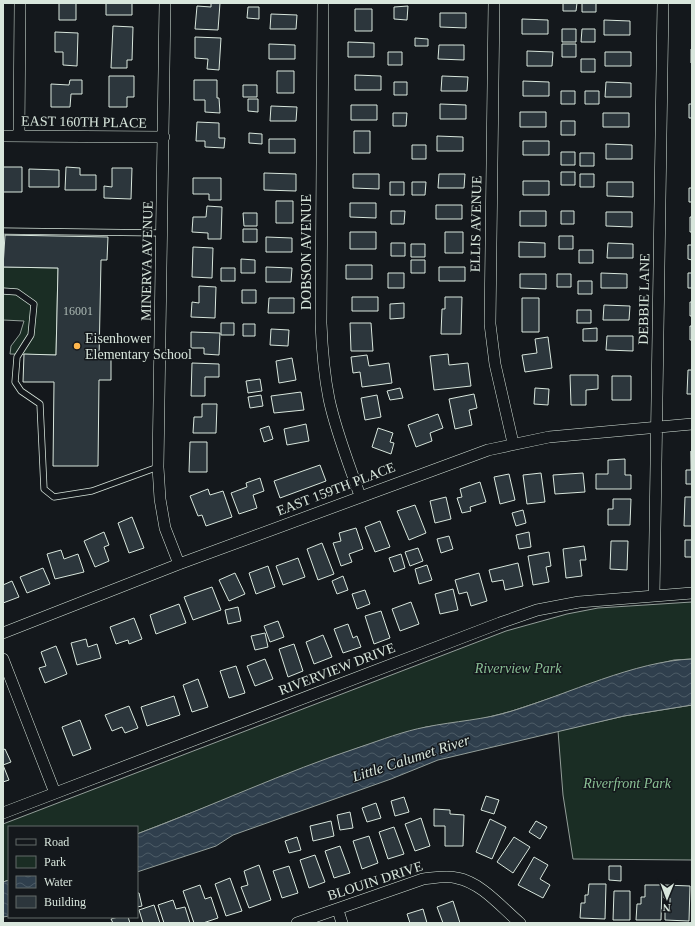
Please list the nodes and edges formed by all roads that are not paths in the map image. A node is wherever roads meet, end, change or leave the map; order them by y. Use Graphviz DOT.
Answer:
graph roads {
  1 [pos="20,3"];
  2 [pos="165,3"];
  3 [pos="323,3"];
  4 [pos="494,3"];
  5 [pos="663,3"];
  6 [pos="3,136"];
  7 [pos="19,136"];
  8 [pos="164,137"];
  9 [pos="3,231"];
  10 [pos="162,233"];
  11 [pos="3,291"];
  12 [pos="692,424"];
  13 [pos="657,426"];
  14 [pos="513,443"];
  15 [pos="158,467"];
  16 [pos="360,496"];
  17 [pos="179,564"];
  18 [pos="692,593"];
  19 [pos="654,596"];
  20 [pos="3,633"];
  21 [pos="3,659"];
  22 [pos="55,793"];
  23 [pos="3,813"];
  24 [pos="338,910"];
  25 [pos="297,923"];
  26 [pos="342,923"];
  27 [pos="520,923"];
  1 -- 7 [label="street"];
  2 -- 8 [label="street, MINERVA AVENUE"];
  3 -- 16 [label="street, DOBSON AVENUE"];
  4 -- 14 [label="street, ELLIS AVENUE"];
  5 -- 13 [label="street, DEBBIE LANE"];
  6 -- 7 [label="street, EAST 160TH PLACE"];
  7 -- 8 [label="street, EAST 160TH PLACE"];
  8 -- 10 [label="street, MINERVA AVENUE"];
  9 -- 10 [label="lane"];
  10 -- 15 [label="street, MINERVA AVENUE"];
  11 -- 15 [label="lane"];
  12 -- 13 [label="street, EAST 159TH PLACE"];
  13 -- 14 [label="street, EAST 159TH PLACE"];
  13 -- 19 [label="street, DEBBIE LANE"];
  14 -- 16 [label="street, EAST 159TH PLACE"];
  15 -- 17 [label="street, MINERVA AVENUE"];
  16 -- 17 [label="street, EAST 159TH PLACE"];
  17 -- 20 [label="street, EAST 159TH PLACE"];
  18 -- 19 [label="street, RIVERVIEW DRIVE"];
  19 -- 22 [label="street, RIVERVIEW DRIVE"];
  21 -- 22 [label="street"];
  22 -- 23 [label="street, RIVERVIEW DRIVE"];
  24 -- 25 [label="street, BLOUIN DRIVE"];
  24 -- 26 [label="street"];
  24 -- 27 [label="street, BLOUIN DRIVE"];
}
